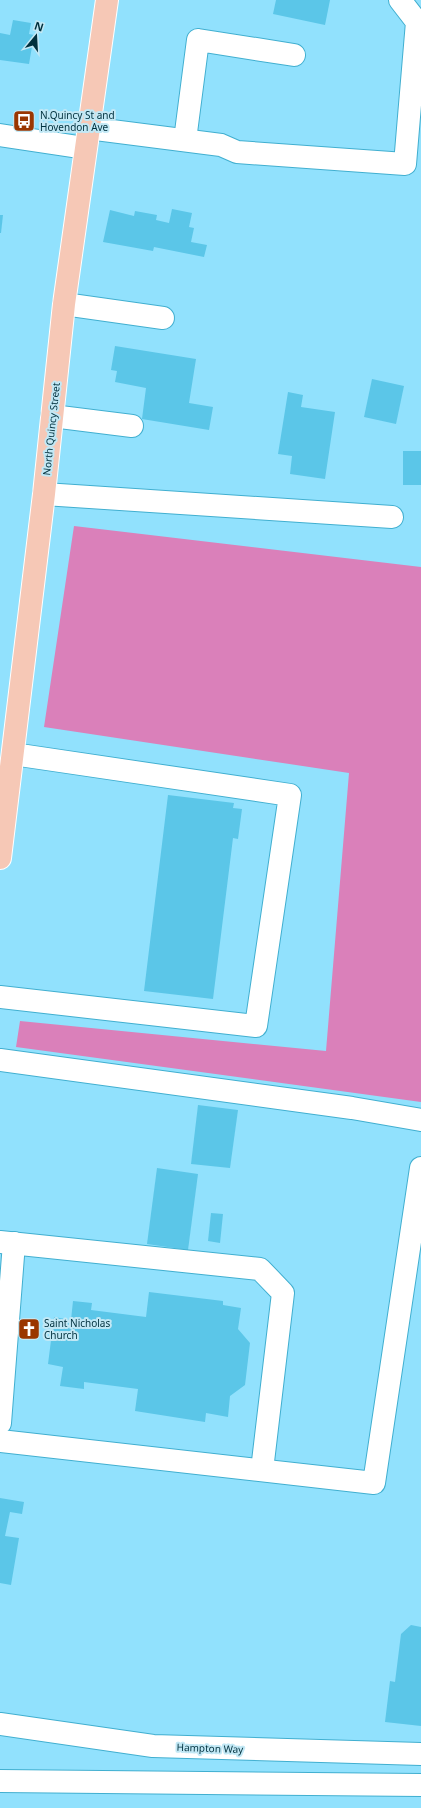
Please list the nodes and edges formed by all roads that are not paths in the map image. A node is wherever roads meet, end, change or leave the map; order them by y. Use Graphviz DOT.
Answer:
graph roads {
  1 [pos="107,0"];
  2 [pos="400,0"];
  3 [pos="294,55"];
  4 [pos="0,135"];
  5 [pos="87,138"];
  6 [pos="185,140"];
  7 [pos="64,304"];
  8 [pos="163,318"];
  9 [pos="52,416"];
  10 [pos="132,426"];
  11 [pos="44,494"];
  12 [pos="392,517"];
  13 [pos="12,754"];
  14 [pos="0,858"];
  15 [pos="0,997"];
  16 [pos="0,1060"];
  17 [pos="421,1120"];
  18 [pos="421,1168"];
  19 [pos="7,1243"];
  20 [pos="0,1423"];
  21 [pos="0,1441"];
  22 [pos="262,1470"];
  23 [pos="0,1724"];
  24 [pos="421,1754"];
  25 [pos="0,1781"];
  26 [pos="421,1784"];
  1 -- 5 [label="main road, North Quincy Street"];
  2 -- 6 [label="street"];
  3 -- 6 [label="street"];
  4 -- 5 [label="street"];
  5 -- 6 [label="street"];
  5 -- 7 [label="main road, North Quincy Street"];
  7 -- 8 [label="street"];
  7 -- 9 [label="main road, North Quincy Street"];
  9 -- 10 [label="street"];
  9 -- 11 [label="main road, North Quincy Street"];
  11 -- 12 [label="street"];
  11 -- 13 [label="main road, North Quincy Street"];
  13 -- 14 [label="main road, North Quincy Street"];
  13 -- 15 [label="street"];
  16 -- 17 [label="street"];
  18 -- 22 [label="street"];
  19 -- 20 [label="street"];
  19 -- 22 [label="street"];
  21 -- 22 [label="street"];
  23 -- 24 [label="street, Hampton Way"];
  25 -- 26 [label="street"];
}
